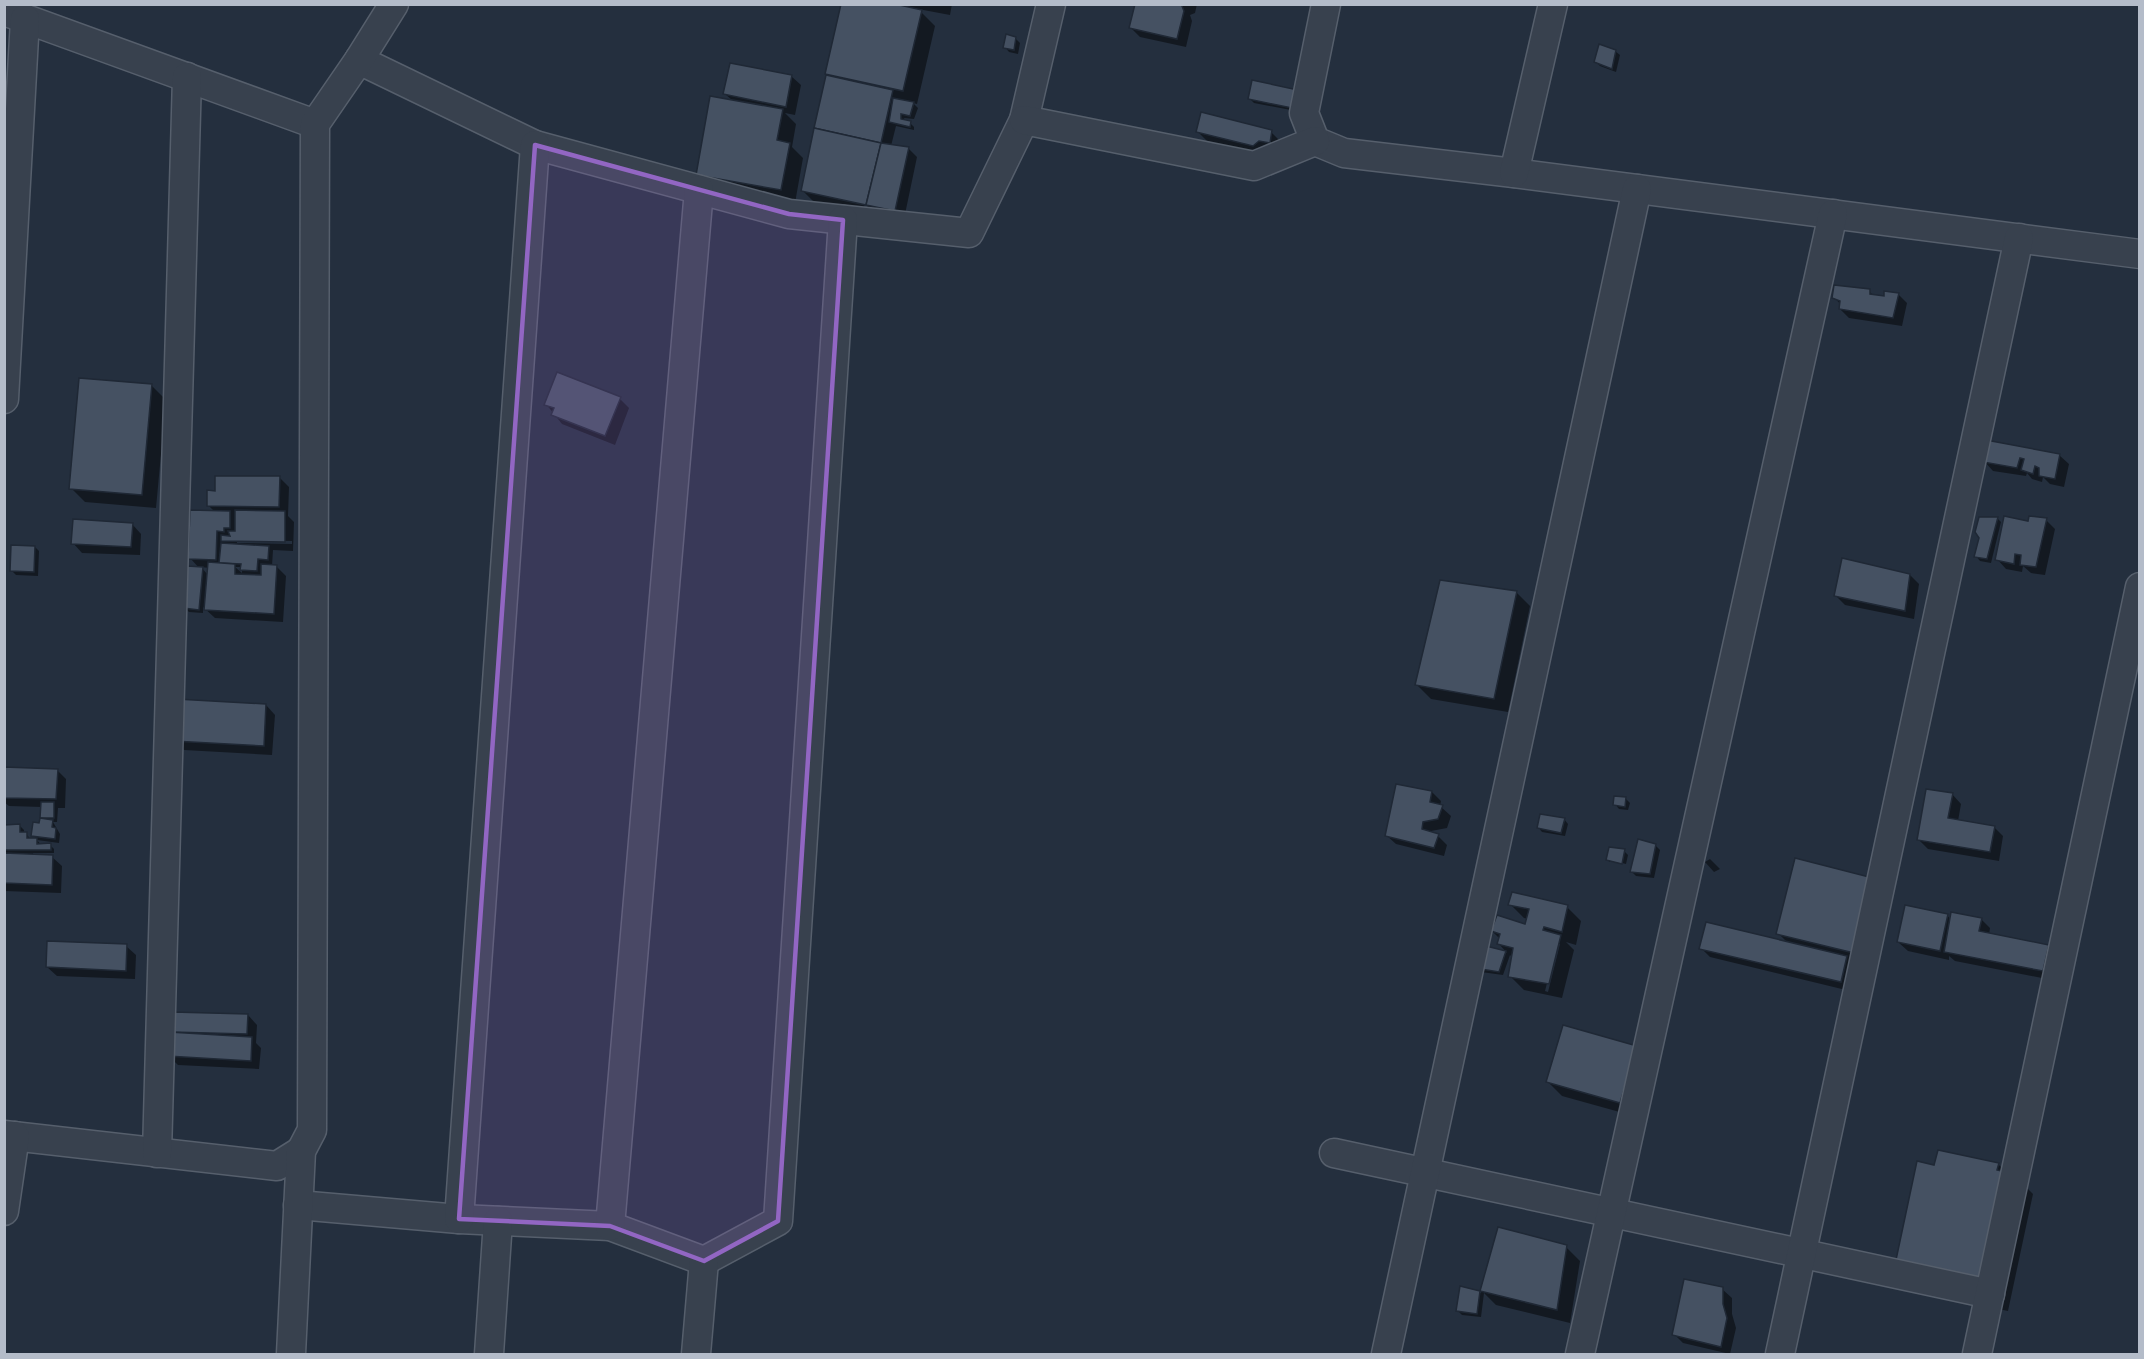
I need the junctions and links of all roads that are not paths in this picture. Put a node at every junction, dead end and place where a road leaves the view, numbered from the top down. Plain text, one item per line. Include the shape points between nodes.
1 (394, 4) edge
2 (1051, 4) edge
3 (1326, 4) edge
4 (1553, 4) edge
5 (15, 15) edge
6 (359, 60) junction
7 (187, 77) junction
8 (1024, 120) junction
9 (315, 124) junction
10 (1315, 141) junction
11 (535, 146) junction
12 (1514, 173) junction
13 (1637, 189) junction
14 (699, 190) junction
15 (1833, 214) junction
16 (843, 220) junction
17 (2019, 238) junction
18 (2139, 254) edge
19 (4, 399) edge
20 (2139, 587) edge
21 (10, 1136) edge
22 (301, 1151) junction
23 (157, 1153) junction
24 (1334, 1153) dead end
25 (1425, 1172) junction
26 (298, 1205) junction
27 (4, 1211) edge
28 (1610, 1212) junction
29 (459, 1219) junction
30 (498, 1221) junction
31 (610, 1226) junction
32 (1802, 1253) junction
33 (704, 1261) junction
34 (1990, 1293) junction
35 (291, 1354) edge
36 (489, 1354) edge
37 (696, 1354) edge
38 (1386, 1354) edge
39 (1580, 1354) edge
40 (1780, 1354) edge
41 (1977, 1354) edge

1 - 6 street
2 - 8 street
3 - 10 street via 1304,113
4 - 12 street
5 - 7 street
5 - 19 street
6 - 9 street
6 - 11 street
7 - 9 street
7 - 23 street
8 - 10 street via 1254,166
8 - 16 street via 969,233
9 - 22 street via 312,1130
10 - 12 street via 1344,153
11 - 14 street
11 - 29 street
12 - 13 street
13 - 15 street
13 - 25 street
14 - 16 street via 789,214
14 - 31 street
15 - 17 street
15 - 28 street
16 - 33 street via 778,1221
17 - 18 street
17 - 32 street
20 - 34 street
21 - 23 street
21 - 27 street
22 - 23 street via 277,1167
22 - 26 street
24 - 25 street
25 - 28 street
25 - 38 street
26 - 29 street
26 - 35 street
28 - 32 street
28 - 39 street
29 - 30 street
30 - 31 street
30 - 36 street
31 - 33 street
32 - 34 street
32 - 40 street
33 - 37 street
34 - 41 street

